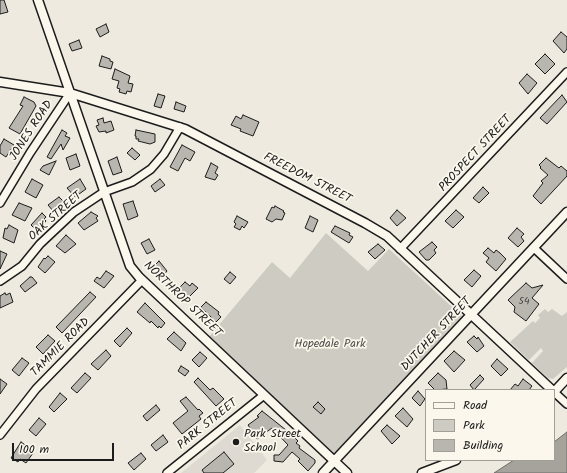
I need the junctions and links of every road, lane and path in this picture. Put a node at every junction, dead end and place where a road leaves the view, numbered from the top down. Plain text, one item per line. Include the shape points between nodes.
1 (38, 0) edge
2 (567, 72) edge
3 (0, 82) edge
4 (70, 92) junction
5 (180, 127) junction
6 (104, 192) junction
7 (0, 203) edge
8 (567, 212) edge
9 (400, 248) junction
10 (534, 248) junction
11 (567, 279) edge
12 (142, 280) junction
13 (0, 281) edge
14 (472, 315) junction
15 (567, 378) edge
16 (551, 389) edge
17 (555, 389) edge
18 (555, 393) edge
19 (264, 395) junction
20 (567, 404) edge
21 (0, 436) edge
22 (334, 461) junction
23 (453, 461) edge
24 (167, 473) edge
25 (323, 473) edge
26 (347, 473) edge
27 (422, 473) edge

1 - 4 street, NORTHROP STREET
2 - 9 street, PROSPECT STREET
3 - 4 street, FREEDOM STREET
4 - 5 street, FREEDOM STREET
4 - 6 street, NORTHROP STREET
4 - 7 street, JONES ROAD
5 - 6 street, OAK STREET via 164,154 151,169 132,182
5 - 9 street, FREEDOM STREET via 365,223 384,234
6 - 12 street, NORTHROP STREET via 126,259
6 - 13 street, OAK STREET via 74,212 40,244 22,266
8 - 10 street, DUTCHER STREET
9 - 14 street, FREEDOM STREET
10 - 11 street
10 - 14 street, DUTCHER STREET
12 - 19 street, NORTHROP STREET
12 - 21 street, TAMMIE ROAD via 36,389
14 - 16 street, FREEDOM STREET
14 - 22 street, DUTCHER STREET
15 - 17 street
18 - 20 street, FREEDOM STREET
19 - 22 street, NORTHROP STREET
19 - 24 street, PARK STREET
22 - 25 street, DUTCHER STREET
22 - 26 street, NORTHROP STREET
23 - 27 street

